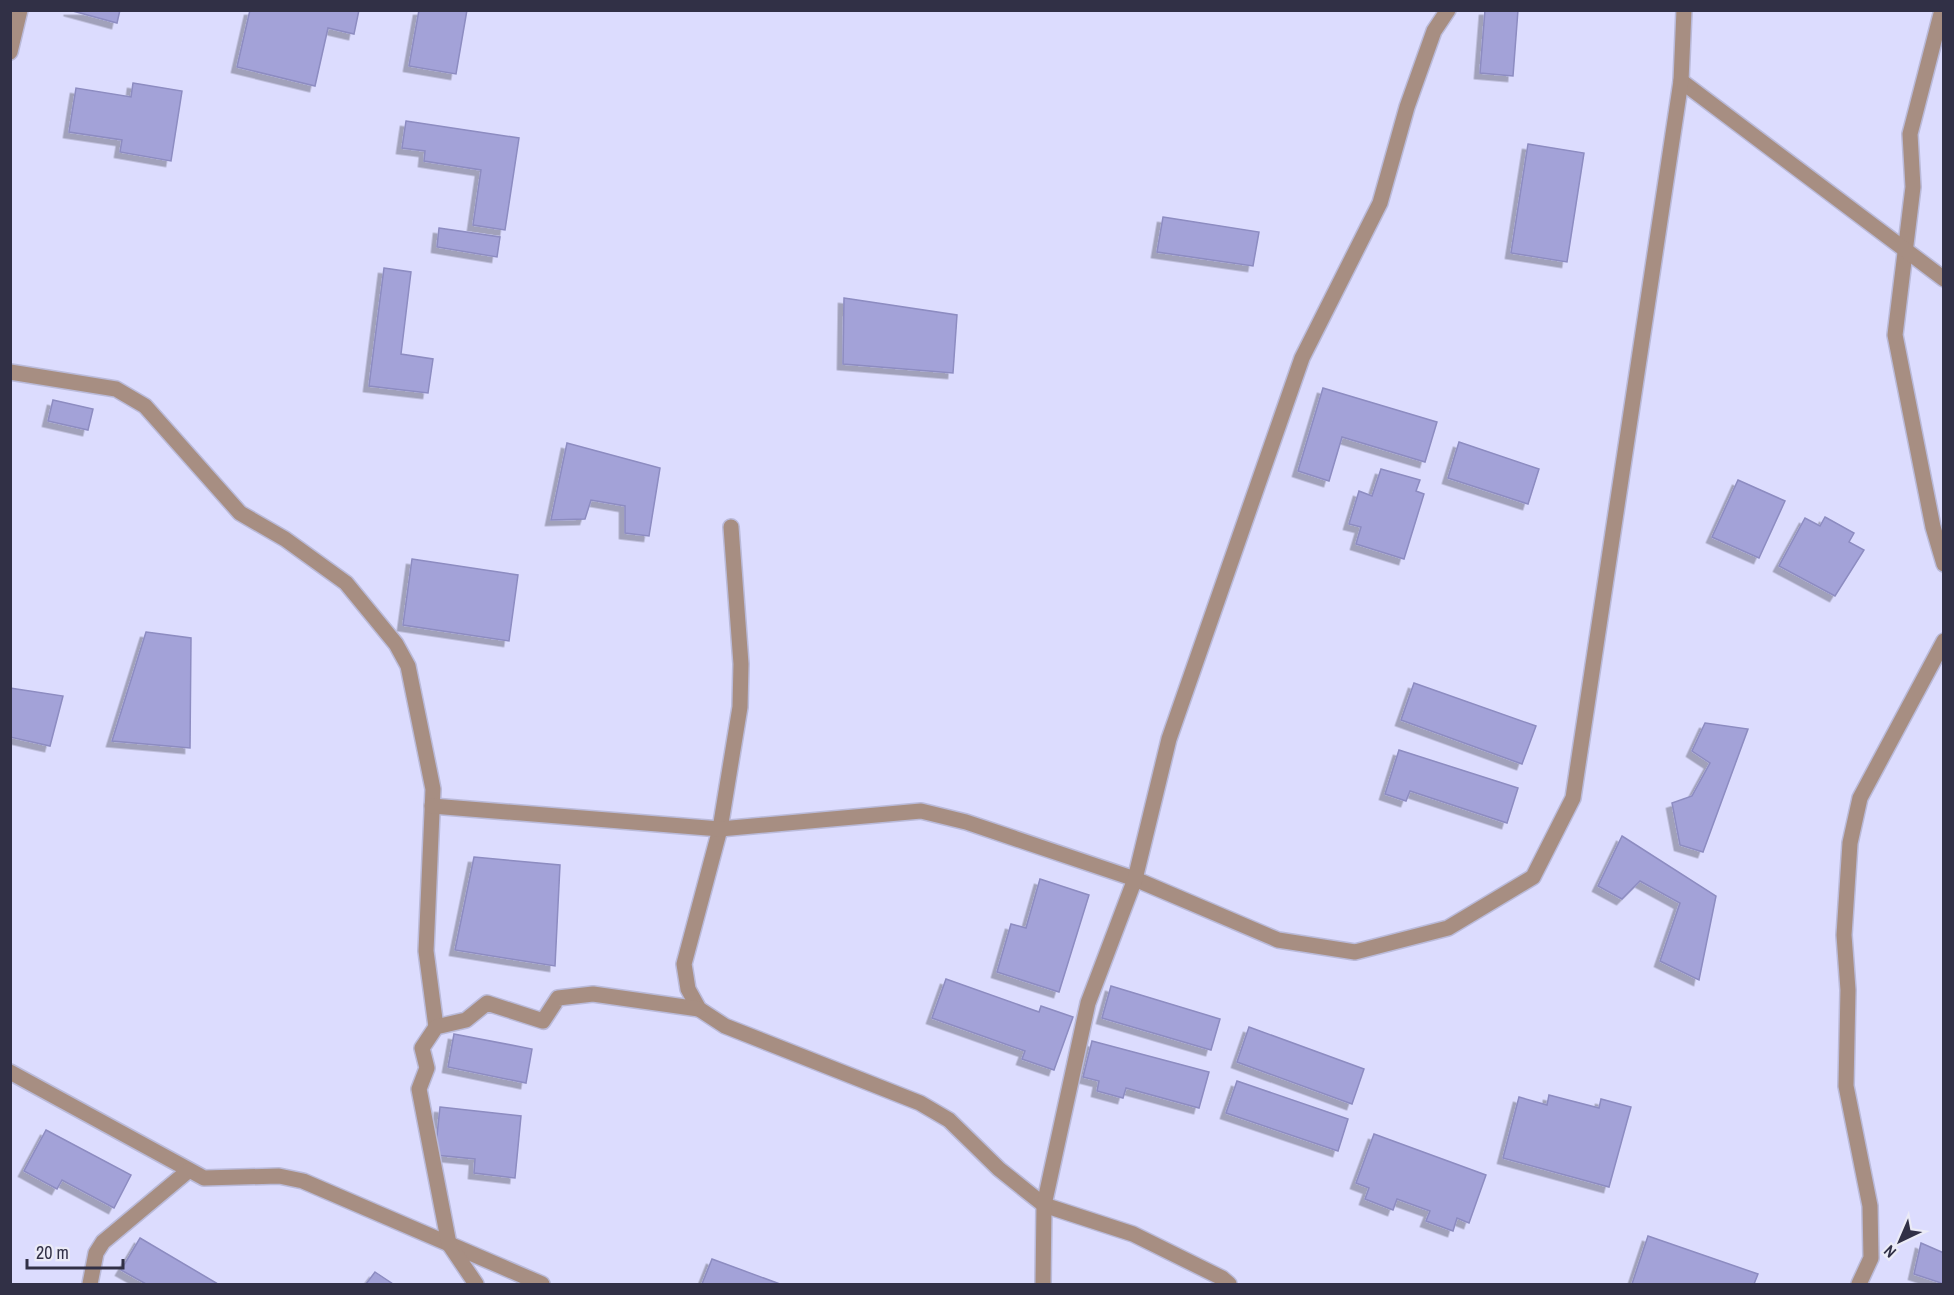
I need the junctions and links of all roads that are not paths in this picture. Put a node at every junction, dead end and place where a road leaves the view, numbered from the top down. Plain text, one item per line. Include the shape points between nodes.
1 (20, 10) edge
2 (1448, 10) edge
3 (1684, 10) edge
4 (1942, 10) edge
5 (10, 52) edge
6 (1681, 81) junction
7 (1904, 249) junction
8 (1944, 279) edge
9 (10, 372) edge
10 (731, 528) dead end
11 (1944, 564) edge
12 (1944, 641) edge
13 (432, 806) junction
14 (720, 828) junction
15 (1135, 879) junction
16 (699, 1009) junction
17 (436, 1027) junction
18 (10, 1072) edge
19 (188, 1172) junction
20 (1044, 1205) junction
21 (449, 1244) junction
22 (90, 1284) edge
23 (476, 1284) edge
24 (542, 1284) edge
25 (1043, 1284) edge
26 (1228, 1284) edge
27 (1859, 1284) edge

1 - 5 street
2 - 15 street via 1434,31 1407,107 1380,203 1302,358 1169,739
3 - 6 street
4 - 7 street via 1910,134 1913,187
6 - 7 street
6 - 15 street via 1573,798 1533,876 1448,928 1355,952 1278,940
7 - 8 street
7 - 11 street via 1895,336
9 - 13 street via 116,388 130,396 145,406 240,513 285,539 346,583 396,644 408,666 433,789
10 - 14 street via 741,664 740,707
12 - 27 street via 1860,798 1850,843 1844,935 1848,990 1846,1086 1870,1206 1871,1258
13 - 14 street
13 - 17 street via 426,951
14 - 15 street via 921,811 966,822
14 - 16 street via 684,964 688,989
15 - 20 street via 1088,1003
16 - 17 street via 593,994 558,998 543,1021 487,1003 466,1020
16 - 20 street via 725,1026 920,1103 949,1120 999,1169
17 - 21 street via 422,1048 427,1068 419,1089
18 - 19 street
19 - 21 street via 204,1178 279,1176 303,1181
19 - 22 street via 103,1242 96,1253
20 - 25 street
20 - 26 street via 1133,1234
21 - 23 street
21 - 24 street

